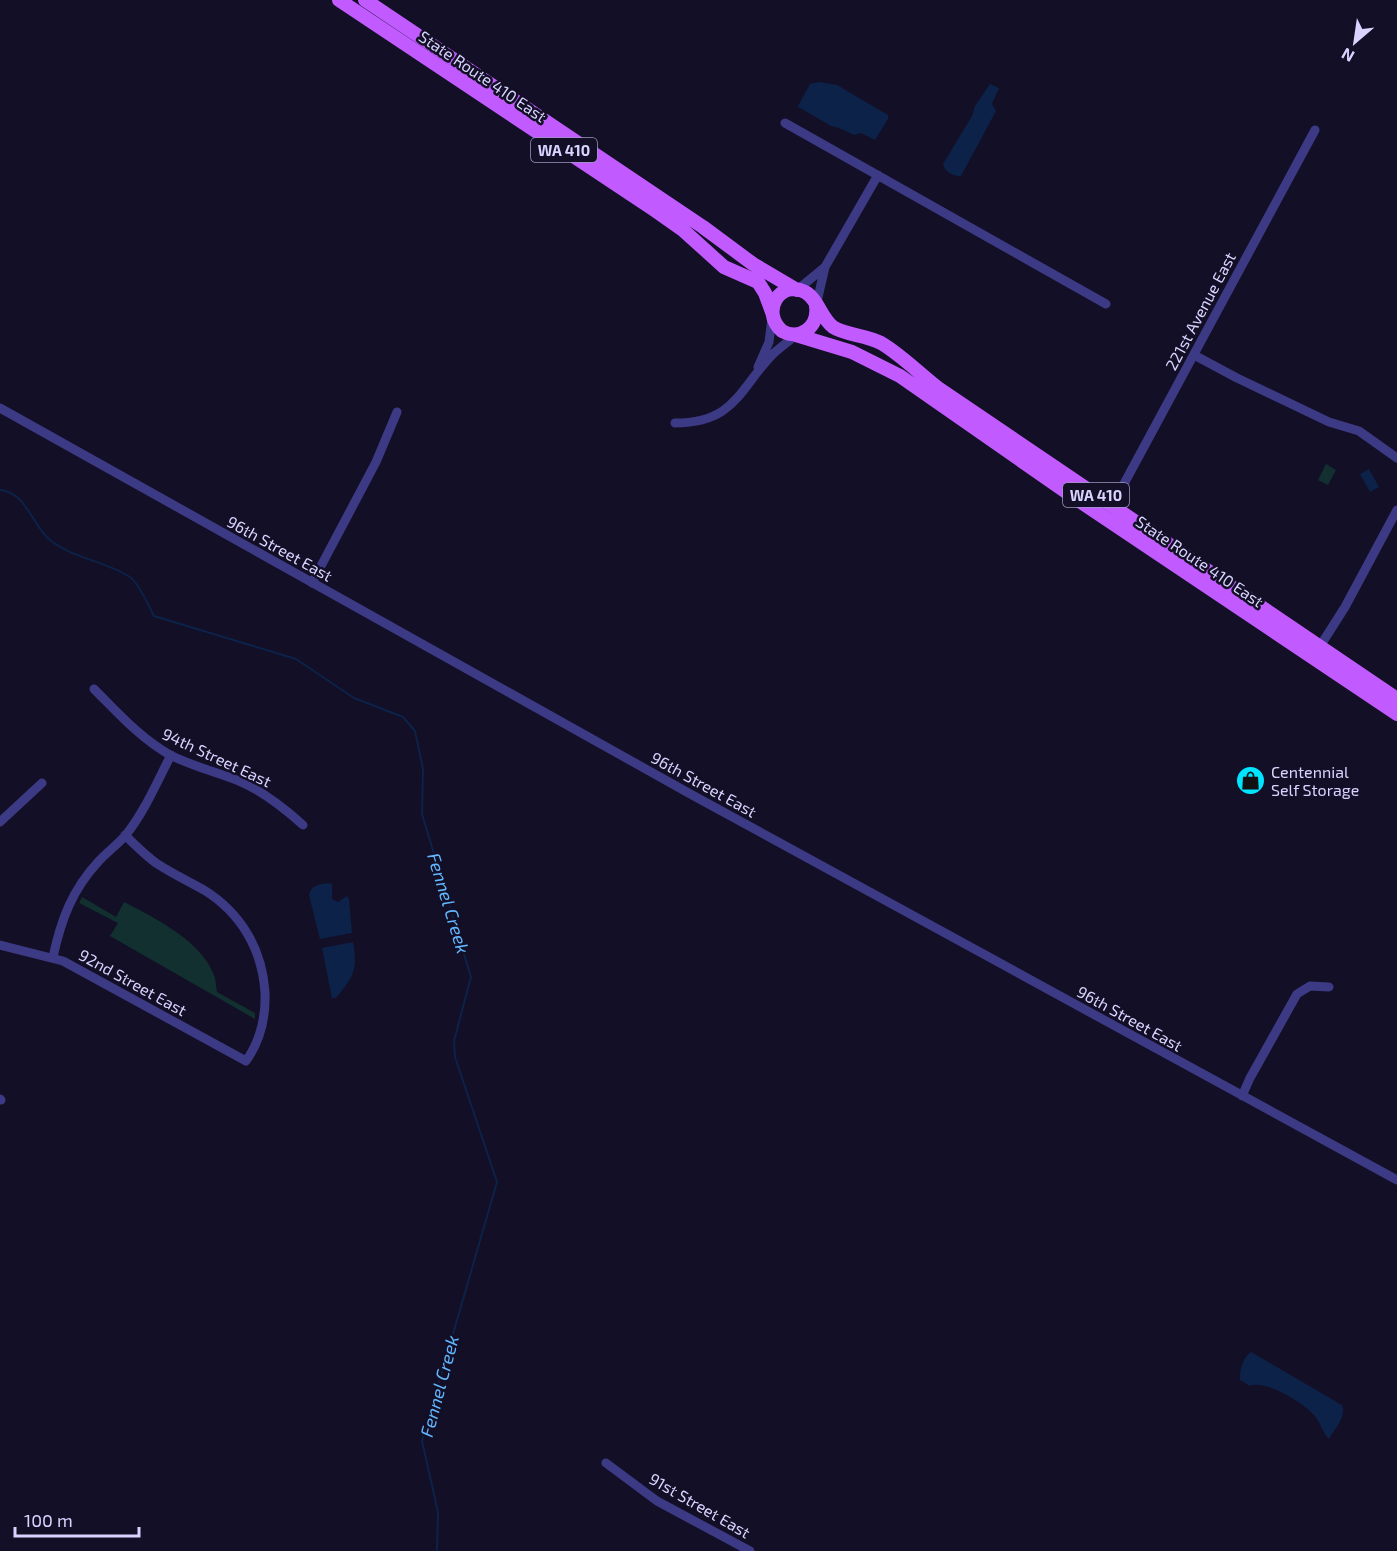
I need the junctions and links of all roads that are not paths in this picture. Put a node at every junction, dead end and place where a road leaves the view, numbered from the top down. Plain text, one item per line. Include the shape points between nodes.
1 (339, 0) edge
2 (365, 0) edge
3 (785, 123) dead end
4 (1315, 130) dead end
5 (878, 175) junction
6 (825, 267) junction
7 (797, 290) junction
8 (1106, 304) dead end
9 (816, 306) junction
10 (772, 315) junction
11 (796, 335) junction
12 (1194, 355) junction
13 (752, 380) junction
14 (0, 408) edge
15 (397, 412) dead end
16 (675, 423) dead end
17 (1397, 458) edge
18 (1112, 506) junction
19 (1397, 510) edge
20 (312, 583) junction
21 (1316, 652) junction
22 (94, 689) dead end
23 (1397, 699) edge
24 (1397, 714) edge
25 (171, 755) junction
26 (42, 783) dead end
27 (0, 822) edge
28 (303, 825) dead end
29 (125, 835) junction
30 (0, 945) edge
31 (53, 957) junction
32 (1329, 987) dead end
33 (1242, 1096) junction
34 (1397, 1180) edge
35 (606, 1463) dead end
36 (750, 1551) edge

1 - 10 main road, State Route 410 East / WA 410 via 674,223 724,267 758,282
2 - 7 main road, State Route 410 East / WA 410
3 - 5 street
4 - 12 street, 221st Avenue East
5 - 6 street
5 - 8 street
6 - 7 street
6 - 9 street
7 - 9 main road, WA 410 via 807,293
7 - 10 main road via 781,294 774,302
9 - 11 main road via 812,327
9 - 18 main road, State Route 410 East / WA 410 via 836,330 862,335 889,348 938,388
10 - 11 main road, WA 410 via 782,331
10 - 13 street via 769,342
11 - 13 street via 774,353
11 - 21 main road, State Route 410 East / WA 410 via 852,352 900,376 1065,491
12 - 17 street via 1329,422 1359,431
12 - 18 street, 221st Avenue East
13 - 16 street via 741,396 718,413
14 - 20 street, 96th Street East
15 - 20 street via 376,462
18 - 21 main road, State Route 410 East / WA 410
19 - 21 street via 1345,608
20 - 33 street, 96th Street East
21 - 23 main road, State Route 410 East / WA 410
21 - 24 main road, State Route 410 East / WA 410
22 - 25 street, 94th Street East via 133,728
25 - 28 street, 94th Street East via 242,782
25 - 29 street
26 - 27 street
29 - 31 street via 97,862 76,892 63,918
29 - 31 street, 92nd Street East via 156,862 218,900 240,923 255,947 262,964 265,999 263,1027 255,1048 246,1061
30 - 31 street, 92nd Street East
32 - 33 street via 1310,986 1297,994
33 - 34 street, 96th Street East
35 - 36 street, 91st Street East via 657,1501

